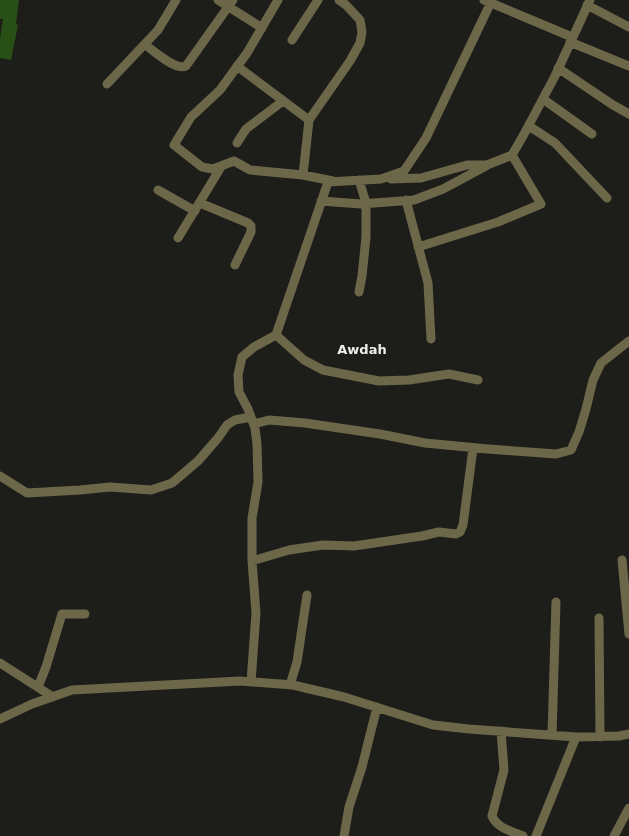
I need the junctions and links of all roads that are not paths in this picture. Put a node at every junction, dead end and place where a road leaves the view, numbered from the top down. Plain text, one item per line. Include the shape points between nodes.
1 (176, 0) edge
2 (218, 0) edge
3 (278, 0) edge
4 (318, 0) edge
5 (341, 0) edge
6 (489, 1) edge
7 (231, 3) edge
8 (588, 3) edge
9 (629, 27) edge
10 (262, 28) junction
11 (571, 39) junction
12 (292, 40) dead end
13 (145, 45) junction
14 (237, 66) junction
15 (629, 66) edge
16 (558, 68) junction
17 (107, 84) dead end
18 (543, 99) junction
19 (283, 101) junction
20 (629, 114) edge
21 (309, 120) junction
22 (529, 126) junction
23 (592, 134) dead end
24 (237, 143) dead end
25 (512, 155) junction
26 (488, 165) junction
27 (221, 167) junction
28 (303, 175) junction
29 (382, 179) junction
30 (359, 180) junction
31 (333, 181) junction
32 (158, 190) dead end
33 (607, 198) dead end
34 (406, 200) junction
35 (322, 201) junction
36 (366, 203) junction
37 (197, 207) junction
38 (178, 238) dead end
39 (418, 247) junction
40 (235, 265) dead end
41 (359, 292) dead end
42 (276, 335) junction
43 (431, 339) dead end
44 (629, 341) edge
45 (478, 380) dead end
46 (252, 421) junction
47 (472, 448) junction
48 (0, 476) edge
49 (622, 560) dead end
50 (252, 561) junction
51 (307, 595) dead end
52 (556, 602) dead end
53 (85, 614) dead end
54 (599, 618) dead end
55 (629, 634) edge
56 (0, 662) edge
57 (251, 682) junction
58 (290, 685) junction
59 (38, 687) junction
60 (53, 697) junction
61 (377, 707) junction
62 (0, 719) edge
63 (501, 731) junction
64 (629, 734) edge
65 (552, 735) junction
66 (576, 737) junction
67 (600, 737) junction
68 (629, 808) edge
69 (344, 836) edge
70 (523, 836) edge
71 (536, 836) edge
72 (614, 836) edge

1 - 13 street via 158,30
2 - 7 street
3 - 10 street
4 - 12 street
5 - 21 street via 360,20 360,42 350,61
6 - 11 street
6 - 29 street via 426,138 404,171
7 - 10 street
7 - 13 street via 183,68 175,66
8 - 9 street
8 - 11 street
10 - 14 street
11 - 15 street
11 - 16 street
13 - 17 street
14 - 19 street
14 - 27 street via 220,90 191,117 174,145 202,167
16 - 18 street
16 - 20 street
18 - 22 street
18 - 23 street
19 - 21 street
19 - 24 street via 246,129
21 - 28 street
22 - 25 street
22 - 33 street via 555,143
25 - 26 street
25 - 39 street via 541,204 498,222
26 - 29 street via 467,165 421,178
26 - 34 street via 443,189 414,200
27 - 28 street via 234,161 250,170
27 - 37 street
28 - 31 street
29 - 30 street
30 - 31 street
30 - 36 street
31 - 35 street via 328,182
32 - 37 street
34 - 36 street
34 - 39 street
35 - 36 street
35 - 42 street
36 - 41 street via 366,237
37 - 38 street
37 - 40 street via 251,226 251,232
39 - 43 street via 428,283
42 - 45 street via 304,360 323,370 379,381 449,374
42 - 46 street via 242,357 238,375 239,392
44 - 47 street via 601,363 593,380 583,421 571,450 556,454
46 - 47 street via 305,423 425,443
46 - 48 street via 236,420 227,425 198,461 172,483 151,490 110,487 27,493
46 - 50 street via 257,444 258,482 252,518
47 - 50 street via 460,532 439,532 354,546 323,545 289,550
49 - 55 street
50 - 57 street via 256,613
51 - 58 street via 297,662
52 - 65 street
53 - 59 street via 62,614
54 - 67 street
56 - 59 street
57 - 58 street
57 - 60 street via 72,690
58 - 61 street
59 - 60 street
60 - 62 street
61 - 63 street via 433,725
61 - 69 street via 349,807
63 - 65 street
63 - 70 street via 504,770 492,816 494,822 501,827
64 - 67 street
65 - 66 street
66 - 67 street
66 - 71 street
68 - 72 street

